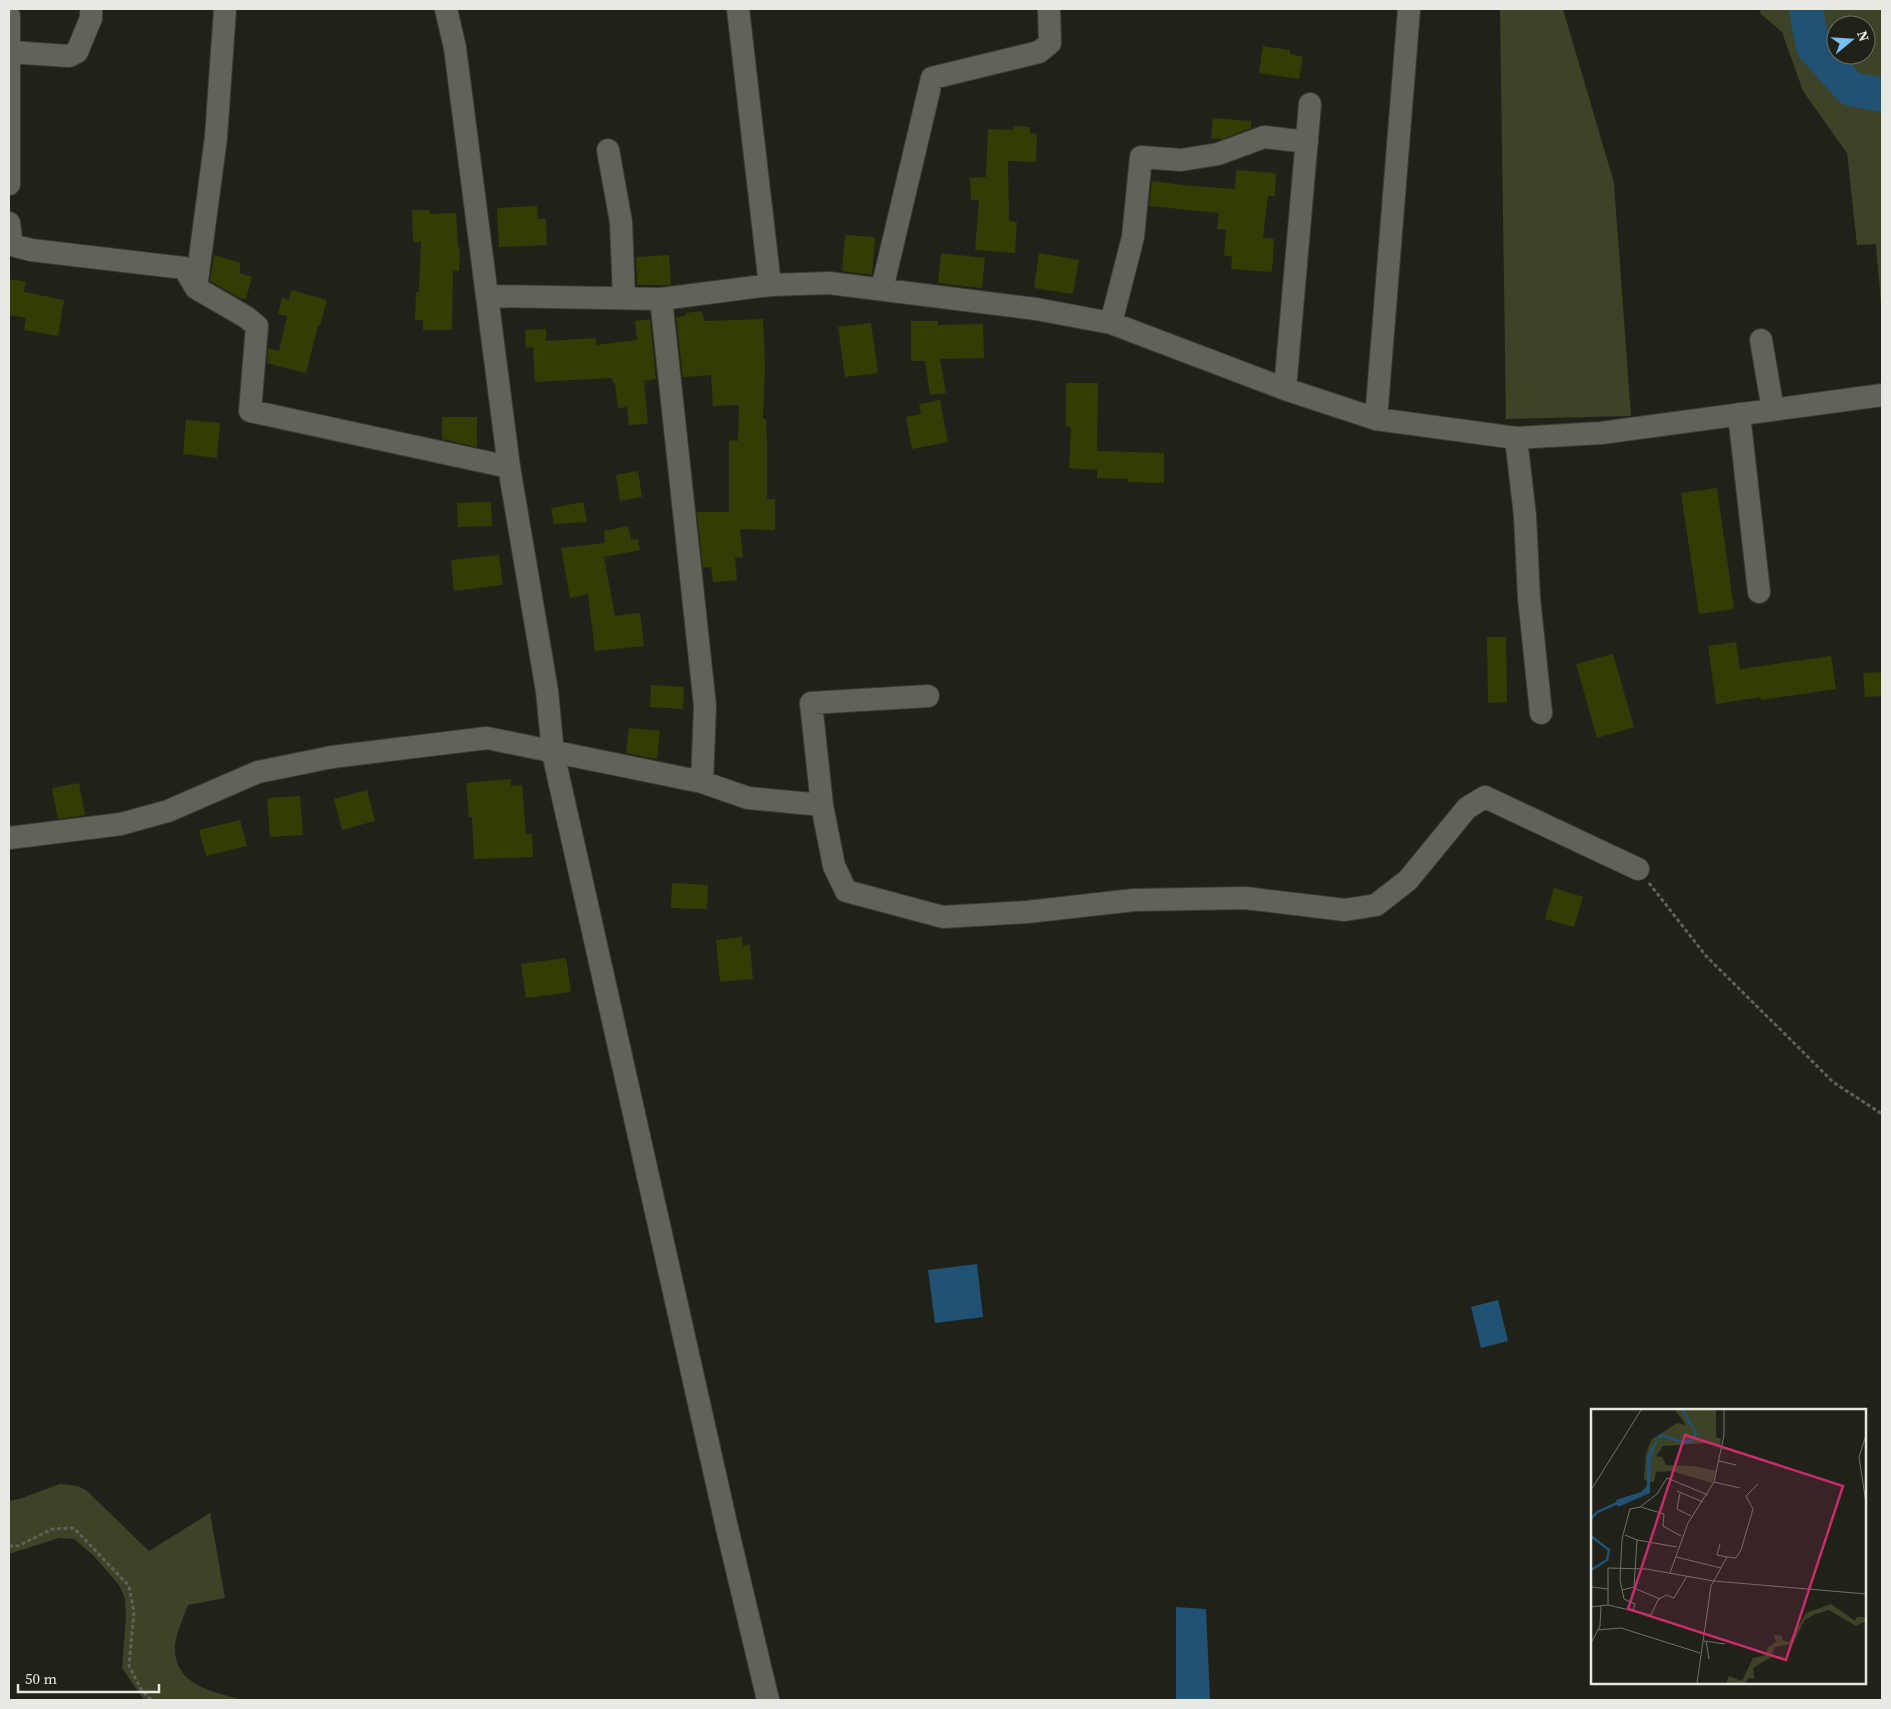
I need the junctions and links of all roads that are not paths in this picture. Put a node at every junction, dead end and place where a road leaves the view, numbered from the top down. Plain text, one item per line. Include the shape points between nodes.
1 (91, 9) edge
2 (225, 9) edge
3 (446, 9) edge
4 (738, 9) edge
5 (1049, 9) edge
6 (1409, 9) edge
7 (9, 16) edge
8 (9, 52) edge
9 (1310, 104) dead end
10 (1307, 142) junction
11 (608, 150) dead end
12 (9, 184) edge
13 (9, 223) edge
14 (770, 285) junction
15 (196, 288) junction
16 (882, 289) junction
17 (488, 296) junction
18 (624, 298) junction
19 (661, 298) junction
20 (1111, 323) junction
21 (1762, 340) dead end
22 (1284, 389) junction
23 (1882, 394) edge
24 (1773, 410) junction
25 (1739, 414) junction
26 (1376, 418) junction
27 (1516, 438) junction
28 (509, 467) junction
29 (1759, 592) dead end
30 (928, 696) dead end
31 (1541, 714) dead end
32 (554, 753) junction
33 (702, 782) junction
34 (822, 805) junction
35 (9, 838) edge
36 (1638, 869) road end
37 (768, 1700) edge

1 - 8 street via 91,18 77,52 69,56
2 - 15 street via 216,137
3 - 17 street via 455,48
4 - 14 street
5 - 16 street via 1050,43 1039,52 932,78
6 - 26 street
7 - 8 street
8 - 12 street
9 - 10 street
10 - 20 street via 1264,137 1218,154 1181,160 1141,157 1133,238
10 - 22 street
11 - 18 street via 620,222
13 - 15 street via 12,246 184,268
14 - 16 street via 829,283
14 - 19 street
15 - 28 street via 257,326 250,411
16 - 20 street via 1036,309
17 - 18 street
17 - 28 street
18 - 19 street
19 - 33 street via 705,706
20 - 22 street
21 - 24 street
22 - 26 street
23 - 24 street
24 - 25 street
25 - 27 street via 1601,433
25 - 29 street
26 - 27 street
27 - 31 street
28 - 32 street
30 - 34 street via 811,703
32 - 33 street
32 - 35 street via 487,738 332,757 258,772 168,811 120,824
32 - 37 street
33 - 34 street via 748,798
34 - 36 street via 834,866 846,891 942,917 1027,912 1134,900 1245,898 1345,910 1376,905 1408,880 1467,808 1485,797

